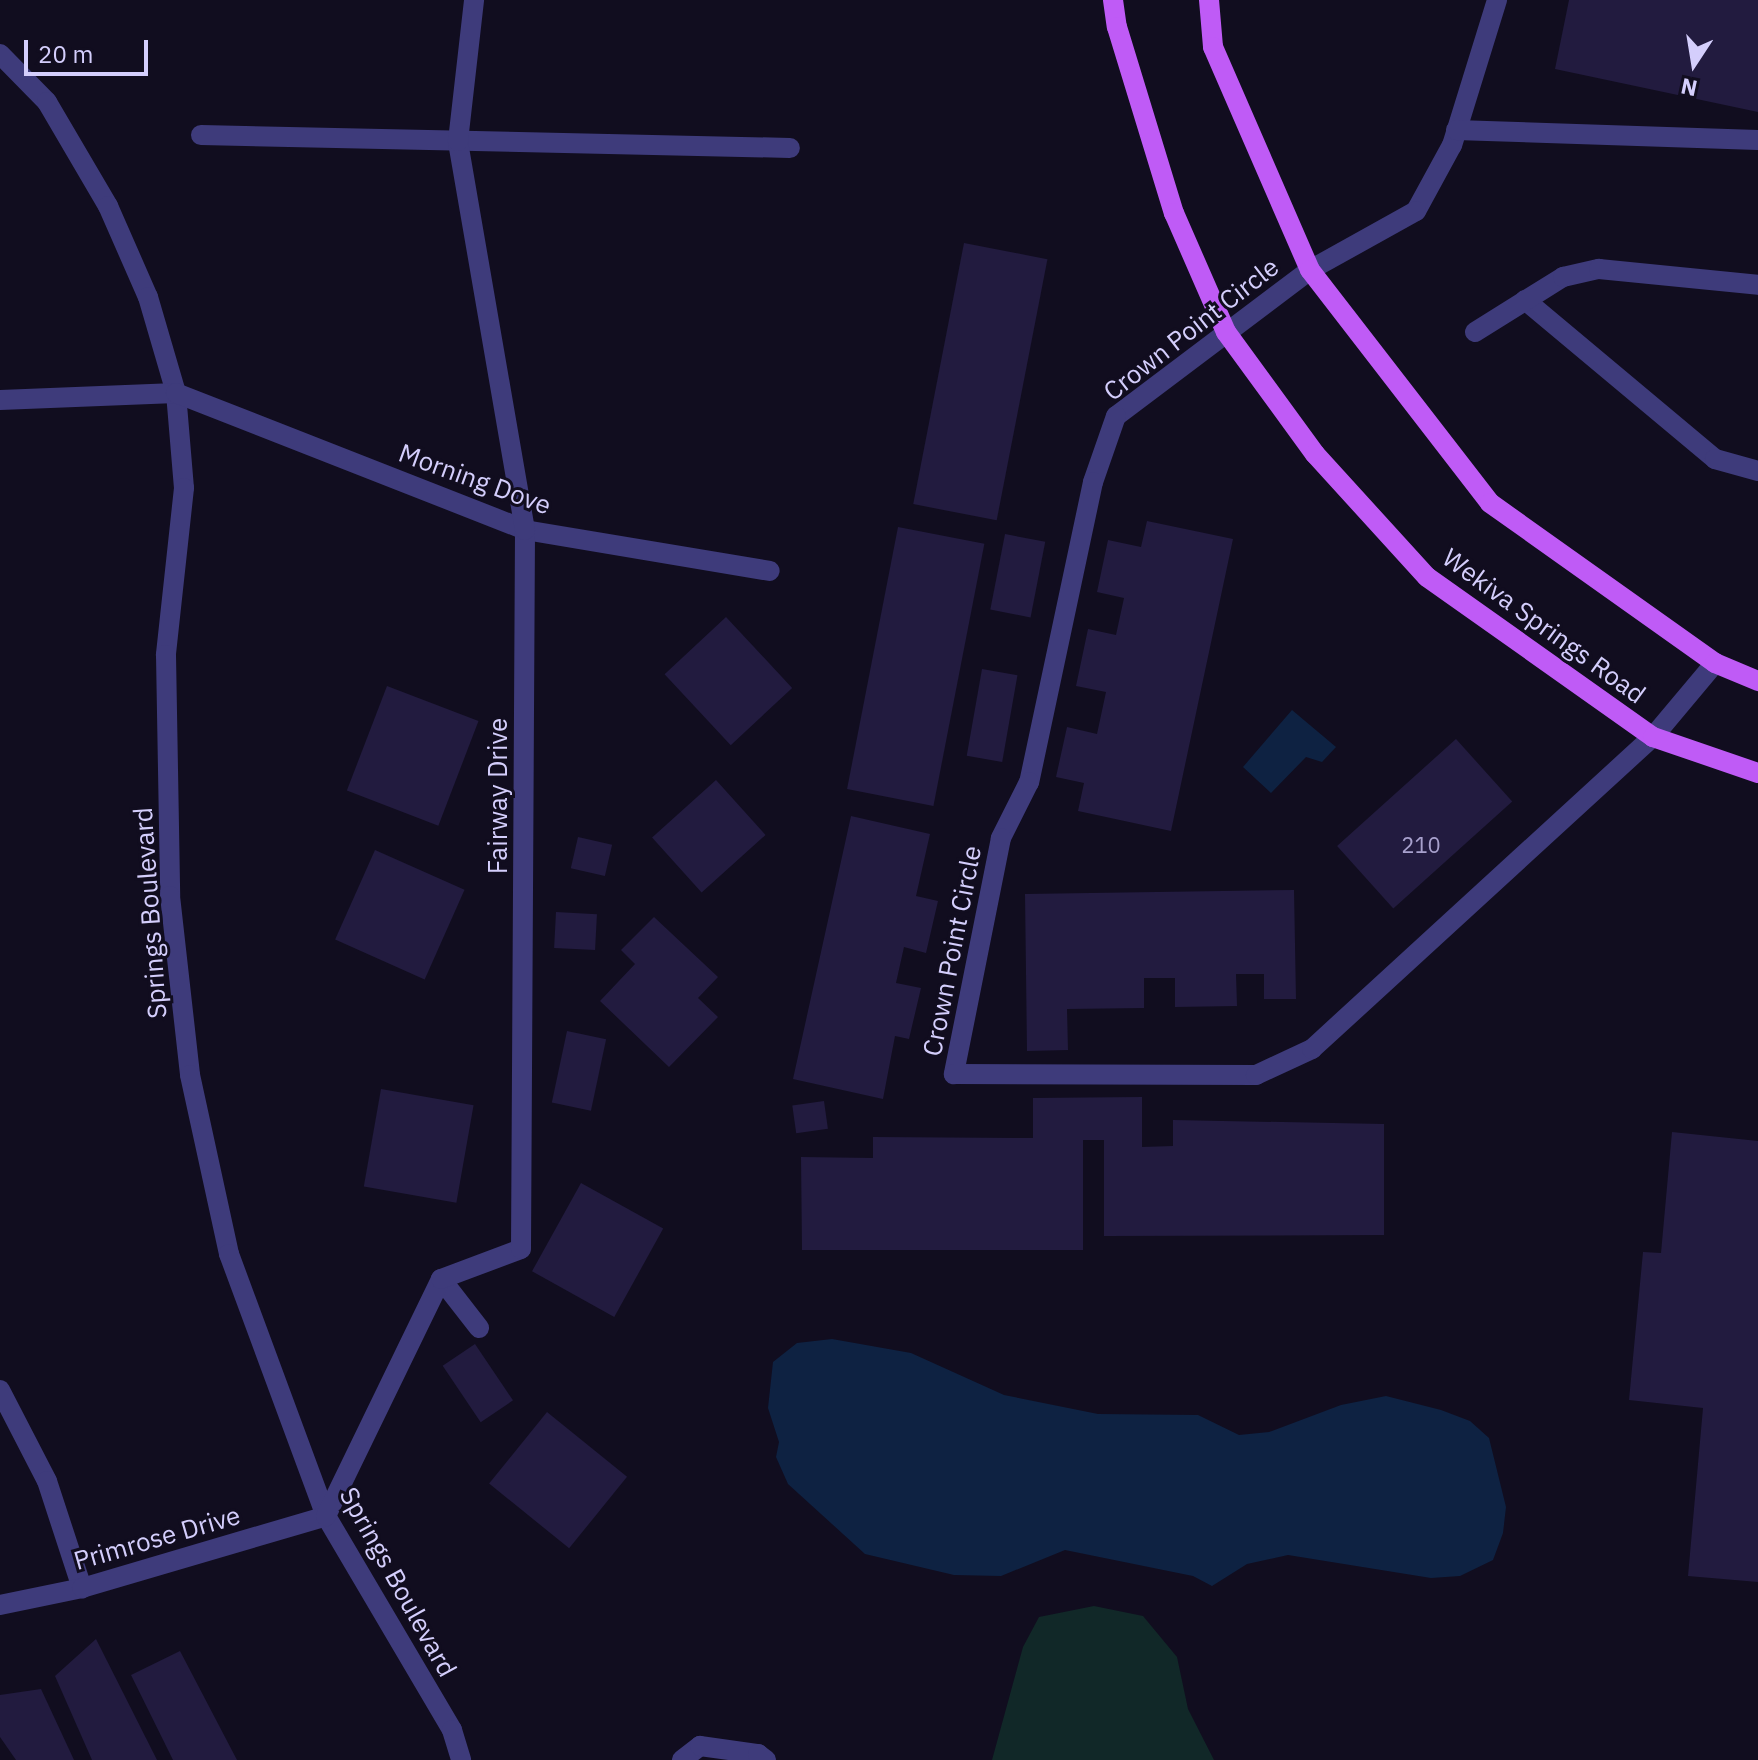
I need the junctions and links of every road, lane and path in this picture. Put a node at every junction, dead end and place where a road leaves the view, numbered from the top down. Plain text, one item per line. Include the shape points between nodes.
1 (474, 0) edge
2 (1113, 0) edge
3 (1209, 0) edge
4 (1497, 0) edge
5 (0, 54) edge
6 (1456, 130) junction
7 (201, 135) dead end
8 (1758, 140) edge
9 (458, 141) junction
10 (790, 148) dead end
11 (1310, 270) junction
12 (1758, 285) edge
13 (1525, 300) junction
14 (1226, 332) junction
15 (1475, 332) dead end
16 (176, 393) junction
17 (0, 400) edge
18 (1758, 471) edge
19 (525, 530) junction
20 (770, 571) dead end
21 (1715, 663) junction
22 (1758, 681) edge
23 (1653, 737) junction
24 (1758, 773) edge
25 (441, 1279) junction
26 (479, 1328) dead end
27 (0, 1390) edge
28 (326, 1516) junction
29 (82, 1588) junction
30 (0, 1605) edge
31 (461, 1760) edge
32 (682, 1760) edge
33 (766, 1760) edge

1 - 9 street, Fairway Drive
2 - 14 main road, Wekiva Springs Road via 1174,213
3 - 11 main road via 1213,47
4 - 6 street, Crown Point Circle
5 - 16 street, Springs Boulevard via 47,102 108,206 148,297
6 - 8 street
6 - 11 street, Crown Point Circle via 1416,211
7 - 9 street
9 - 10 street
9 - 19 street, Fairway Drive
11 - 14 street, Crown Point Circle
11 - 21 main road via 1490,503
12 - 13 street via 1599,269 1563,277
13 - 15 street
13 - 18 street via 1715,459
14 - 23 main road, Wekiva Springs Road via 1315,454 1427,577
14 - 23 street, Crown Point Circle via 1116,416 1093,482 1029,782 1001,838 954,1074 1256,1075 1312,1049
16 - 17 street
16 - 19 street, Morning Dove
16 - 28 street, Springs Boulevard via 184,488 166,655 170,896 190,1075 229,1254
19 - 20 street, Morning Dove
19 - 25 street, Fairway Drive via 521,1249
21 - 22 main road
21 - 23 street, Crown Point Circle
23 - 24 main road, Wekiva Springs Road
25 - 26 street
25 - 28 street
27 - 29 street via 47,1481
28 - 29 street, Primrose Drive
28 - 31 street, Springs Boulevard via 452,1730
29 - 30 street, Primrose Drive
32 - 33 street via 700,1746 758,1754

